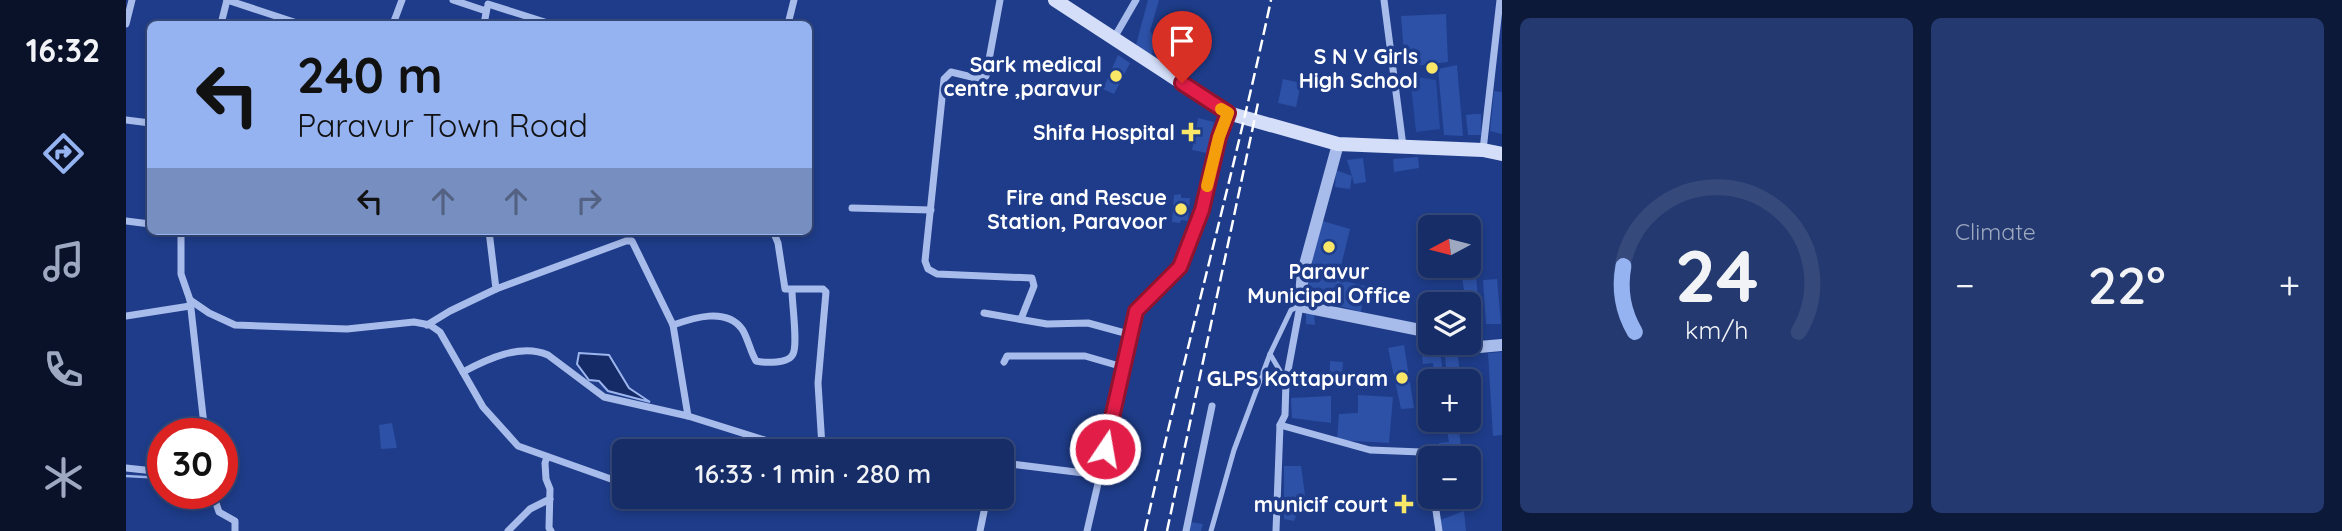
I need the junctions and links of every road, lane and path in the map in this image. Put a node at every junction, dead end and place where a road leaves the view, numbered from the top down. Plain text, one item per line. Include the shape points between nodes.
1 (132, 0) edge
2 (227, 0) edge
3 (402, 0) edge
4 (453, 0) edge
5 (794, 0) edge
6 (1000, 0) edge
7 (1055, 0) edge
8 (1136, 0) edge
9 (1384, 0) edge
10 (1500, 0) edge
11 (487, 5) edge
12 (222, 21) edge
13 (291, 21) edge
14 (394, 21) edge
15 (541, 21) edge
16 (789, 21) edge
17 (126, 24) edge
18 (1114, 38) junction
19 (1228, 113) junction
20 (126, 120) edge
21 (147, 123) edge
22 (1338, 144) junction
23 (1403, 147) junction
24 (1483, 150) junction
25 (1502, 154) edge
26 (852, 208) dead end
27 (930, 210) junction
28 (126, 221) edge
29 (147, 224) edge
30 (181, 235) edge
31 (489, 235) edge
32 (775, 235) edge
33 (496, 289) junction
34 (792, 291) junction
35 (190, 303) junction
36 (1300, 306) junction
37 (984, 313) dead end
38 (126, 316) edge
39 (1021, 319) junction
40 (673, 324) junction
41 (427, 325) junction
42 (1418, 330) edge
43 (1132, 335) junction
44 (1502, 345) edge
45 (1481, 347) edge
46 (1270, 354) junction
47 (1004, 362) dead end
48 (1124, 367) junction
49 (463, 372) junction
50 (1286, 381) junction
51 (1212, 405) dead end
52 (688, 416) junction
53 (203, 418) edge
54 (1280, 425) junction
55 (761, 439) edge
56 (816, 439) edge
57 (1418, 452) edge
58 (547, 457) junction
59 (1014, 464) edge
60 (126, 468) edge
61 (147, 470) edge
62 (1100, 475) junction
63 (612, 480) edge
64 (550, 499) junction
65 (218, 509) edge
66 (985, 509) edge
67 (1436, 509) edge
68 (235, 531) edge
69 (508, 531) edge
70 (551, 531) edge
71 (980, 531) edge
72 (1087, 531) edge
73 (1186, 531) edge
74 (1211, 531) edge
75 (1276, 531) edge
76 (1439, 531) edge

1 - 17 street
2 - 12 street
2 - 13 street
3 - 14 street
4 - 11 street
5 - 16 street
6 - 27 street via 986,76 980,79 951,72 944,79
7 - 18 main road
8 - 18 street
9 - 23 street
10 - 24 street
11 - 15 street
18 - 19 main road
19 - 22 main road
19 - 43 street via 1202,210 1180,267 1136,311
20 - 21 street
22 - 23 main road
22 - 36 street via 1303,272
23 - 24 main road
24 - 25 main road
26 - 27 street
27 - 39 street via 928,269 937,274 1032,278 1034,286
28 - 29 street
30 - 35 street via 181,274
31 - 33 street
32 - 34 street via 785,289
33 - 40 street via 632,241
33 - 41 street
34 - 40 street via 795,347 787,360 756,360 742,330 730,320 708,316
34 - 56 street via 826,292
35 - 38 street
35 - 41 street via 235,324 347,329 414,322
35 - 53 street
36 - 42 street
36 - 46 lane via 1291,310
36 - 50 street
37 - 39 street
39 - 43 street via 1088,323
40 - 52 street
41 - 49 street via 440,332
43 - 48 street
44 - 45 street
46 - 50 lane
46 - 74 lane via 1234,450
47 - 48 street via 1007,356 1085,356
48 - 62 street
49 - 52 street via 493,357 537,351 604,397
49 - 58 street via 504,433 517,446
50 - 54 street
51 - 73 street
52 - 55 street
54 - 57 street via 1370,450
54 - 75 street
58 - 63 street
58 - 64 street via 545,479
59 - 62 street
60 - 61 street
62 - 72 street
64 - 69 street via 530,509
64 - 70 street
65 - 68 street via 235,521
66 - 71 street
67 - 76 street

